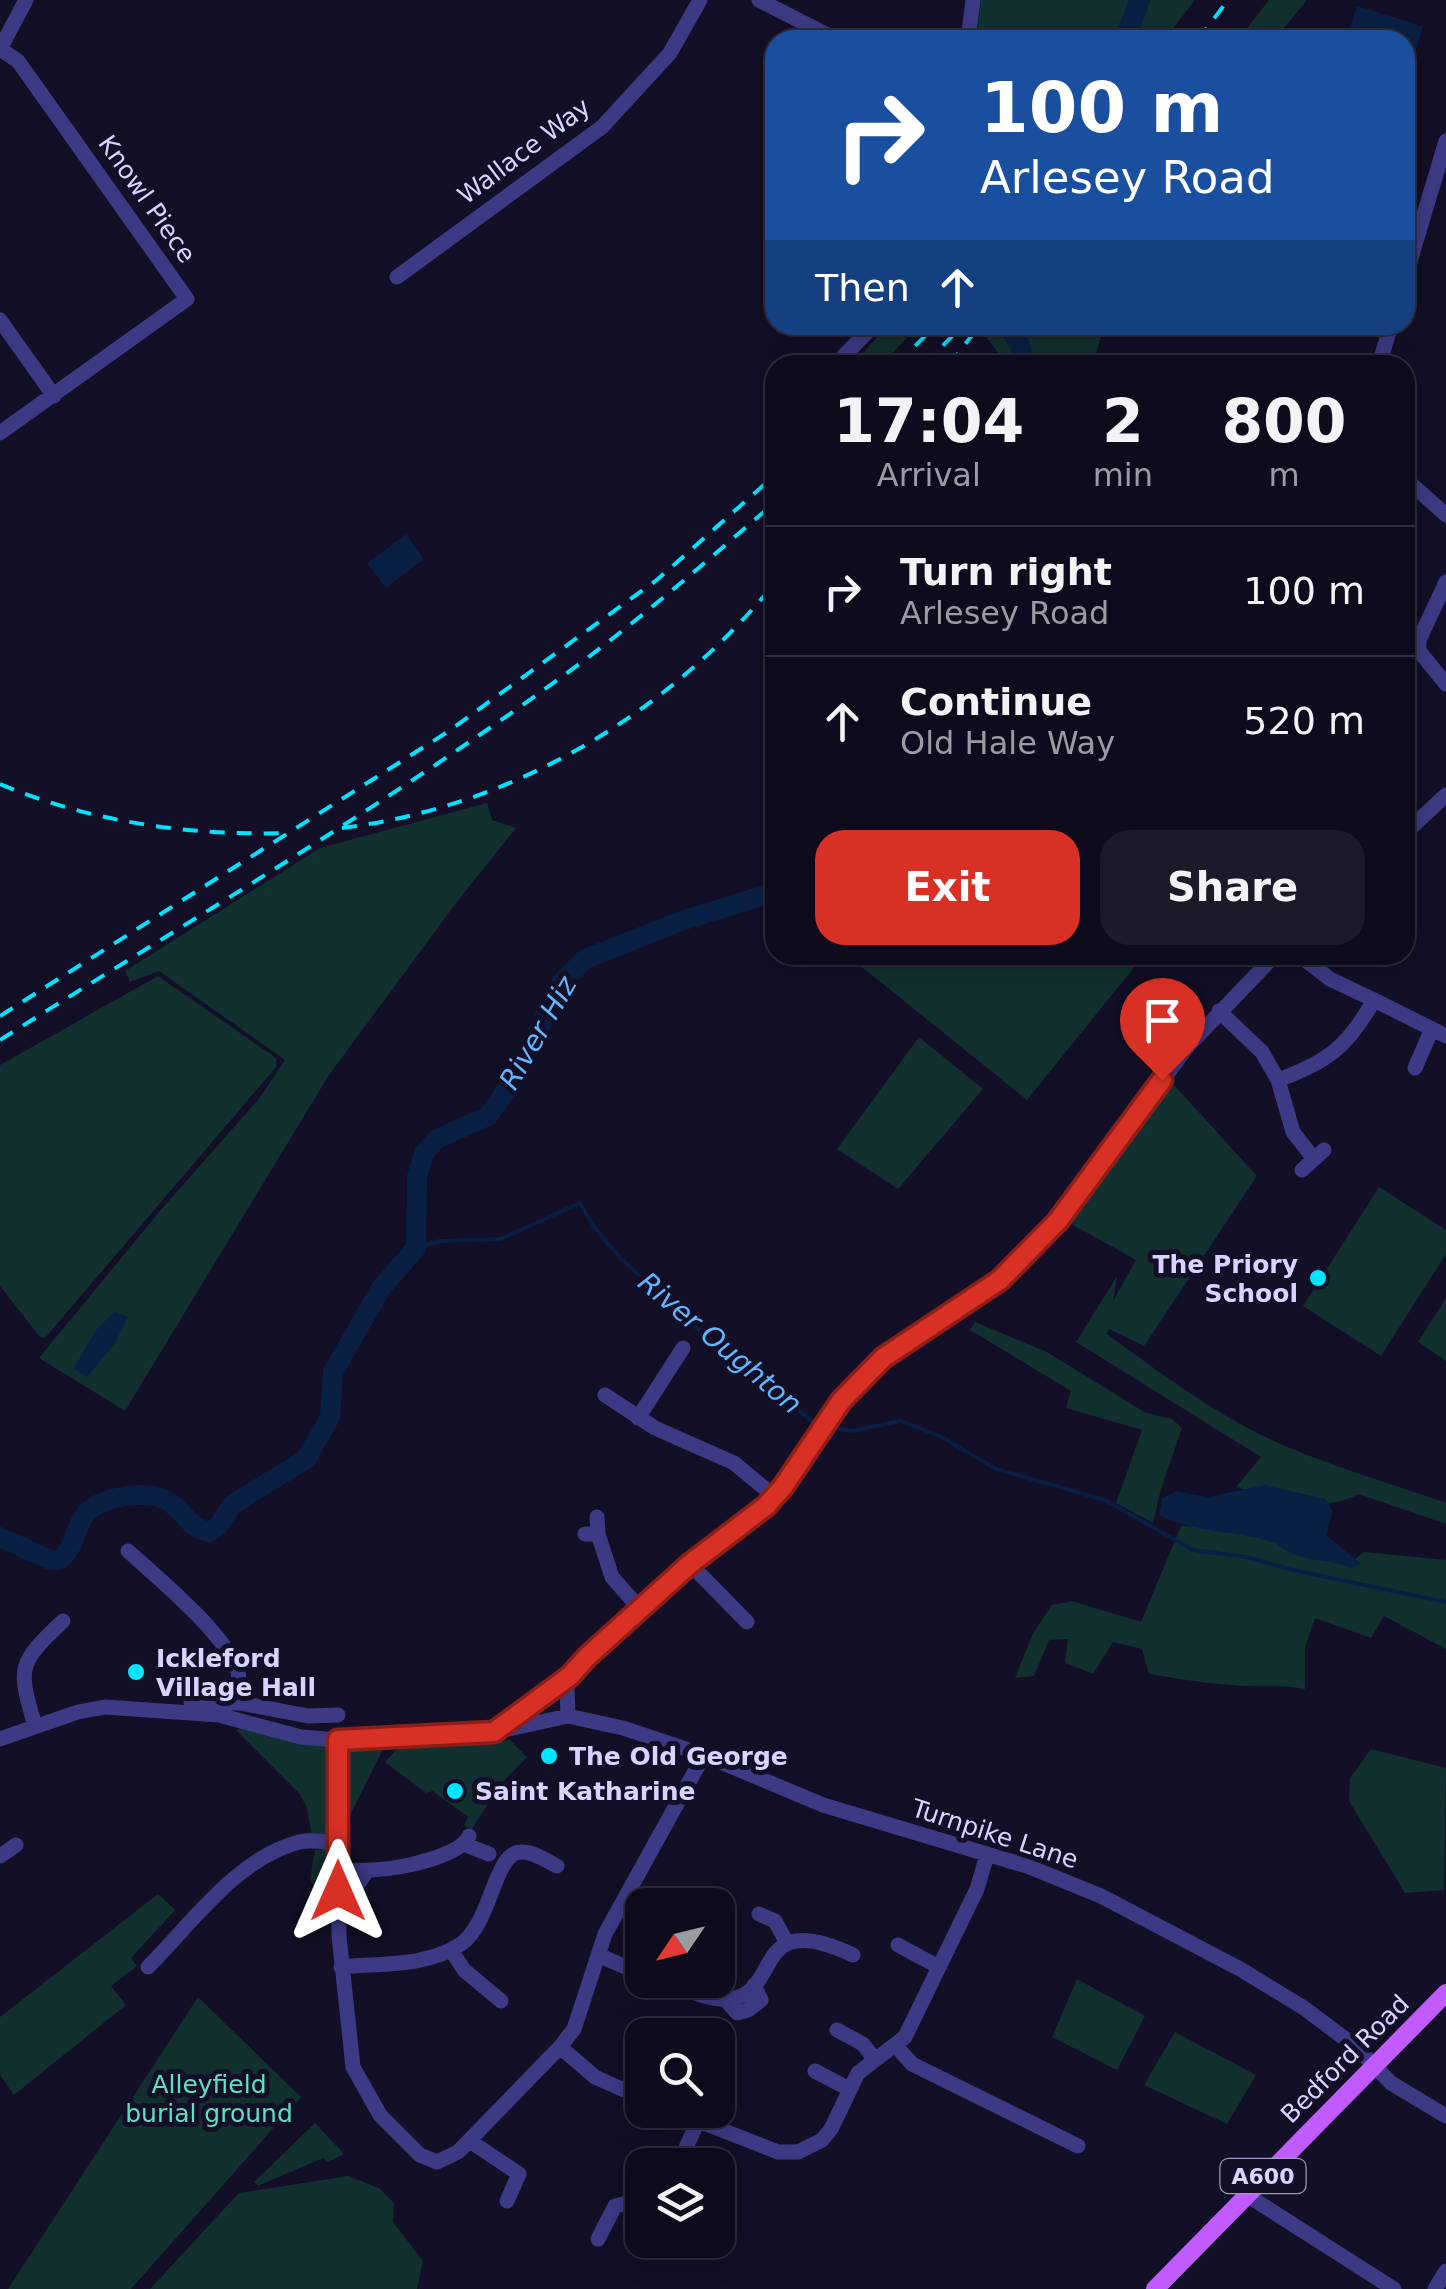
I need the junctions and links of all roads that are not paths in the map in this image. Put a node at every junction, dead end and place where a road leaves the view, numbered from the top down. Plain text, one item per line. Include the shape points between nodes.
1 (26, 0) edge
2 (700, 0) edge
3 (759, 0) edge
4 (972, 0) edge
5 (818, 30) edge
6 (969, 30) edge
7 (0, 49) edge
8 (1446, 140) edge
9 (1415, 244) edge
10 (397, 278) dead end
11 (0, 320) edge
12 (864, 335) edge
13 (845, 355) edge
14 (54, 396) junction
15 (0, 433) edge
16 (1415, 487) edge
17 (1446, 515) edge
18 (1446, 582) edge
19 (1446, 684) edge
20 (1446, 795) edge
21 (1415, 824) edge
22 (1265, 965) edge
23 (1311, 965) edge
24 (1374, 1000) junction
25 (1219, 1011) junction
26 (1439, 1034) edge
27 (1415, 1068) dead end
28 (1278, 1080) junction
29 (1313, 1160) dead end
30 (683, 1348) dead end
31 (605, 1395) dead end
32 (638, 1418) junction
33 (775, 1496) junction
34 (596, 1517) dead end
35 (128, 1550) dead end
36 (690, 1564) junction
37 (640, 1609) junction
38 (63, 1622) dead end
39 (747, 1622) dead end
40 (570, 1676) junction
41 (192, 1702) dead end
42 (240, 1703) junction
43 (338, 1715) dead end
44 (568, 1716) junction
45 (274, 1720) junction
46 (35, 1726) junction
47 (494, 1732) junction
48 (0, 1739) edge
49 (338, 1740) junction
50 (704, 1754) junction
51 (338, 1844) junction
52 (16, 1846) dead end
53 (489, 1854) dead end
54 (988, 1855) junction
55 (0, 1856) edge
56 (556, 1866) dead end
57 (338, 1867) junction
58 (366, 1872) junction
59 (759, 1914) dead end
60 (339, 1915) junction
61 (787, 1943) junction
62 (898, 1945) dead end
63 (451, 1950) junction
64 (598, 1955) junction
65 (852, 1955) dead end
66 (341, 1966) junction
67 (148, 1967) dead end
68 (625, 1967) edge
69 (939, 1967) junction
70 (1446, 1994) edge
71 (735, 1998) edge
72 (502, 2002) dead end
73 (837, 2030) dead end
74 (896, 2046) junction
75 (560, 2047) junction
76 (874, 2059) junction
77 (1375, 2066) junction
78 (815, 2071) dead end
79 (849, 2089) junction
80 (625, 2090) edge
81 (1446, 2116) edge
82 (716, 2128) edge
83 (470, 2141) junction
84 (1078, 2146) dead end
85 (1245, 2194) junction
86 (507, 2202) dead end
87 (625, 2204) edge
88 (598, 2239) dead end
89 (1446, 2272) edge
90 (1155, 2289) edge
91 (1394, 2289) edge
92 (1435, 2289) edge

1 - 7 street
2 - 10 street, Wallace Way via 670,53 602,127
3 - 5 street
4 - 6 street
7 - 14 street, Knowl Piece via 18,61 187,299
8 - 9 street
11 - 14 street
12 - 13 street
14 - 15 street, Knowl Piece
16 - 17 street
18 - 19 street via 1419,651
20 - 21 street
22 - 25 street
23 - 24 street
24 - 26 street
24 - 28 street via 1337,1050
25 - 28 street via 1262,1052
25 - 33 street via 1058,1221 980,1296 883,1358 841,1401
26 - 27 street
28 - 29 street via 1293,1132
30 - 32 street
31 - 32 street
32 - 33 street via 734,1463
33 - 36 street
34 - 37 street via 592,1534 612,1577
35 - 42 street via 232,1659
36 - 37 street
36 - 39 street
37 - 40 street
38 - 46 street via 24,1669
40 - 44 street
40 - 47 street
41 - 42 street
42 - 45 street
43 - 45 street
44 - 47 street
44 - 50 street, Turnpike Lane
45 - 46 street via 105,1707
45 - 49 street via 301,1738
46 - 48 street
47 - 49 street
49 - 51 street
50 - 54 street, Turnpike Lane via 823,1805
50 - 64 street
51 - 57 street
51 - 67 street via 300,1842 255,1864
52 - 55 street
53 - 58 street via 468,1840 423,1861
54 - 69 street
54 - 77 street, Turnpike Lane via 1058,1877 1167,1929 1304,2008
56 - 63 street via 530,1853 509,1856 482,1921
57 - 58 street
57 - 60 street
58 - 60 street
59 - 61 street via 775,1921
60 - 66 street
61 - 65 street via 811,1940
61 - 71 street via 754,1986
62 - 69 street
63 - 66 street via 426,1959
63 - 72 street
64 - 68 street
64 - 75 street via 579,2020
66 - 83 street via 353,2068 370,2102 420,2155 437,2162
69 - 74 street
70 - 77 main road, Bedford Road / A600
73 - 76 street via 863,2044
74 - 76 street
74 - 84 street via 912,2064
75 - 80 street via 595,2077
75 - 83 street
76 - 79 street
77 - 81 street, Turnpike Lane
77 - 85 main road, Bedford Road / A600
78 - 79 street
79 - 82 street via 831,2129 798,2152 769,2149
83 - 86 street via 519,2174
85 - 90 main road, Bedford Road / A600
85 - 91 street
87 - 88 street via 615,2206
89 - 92 street

